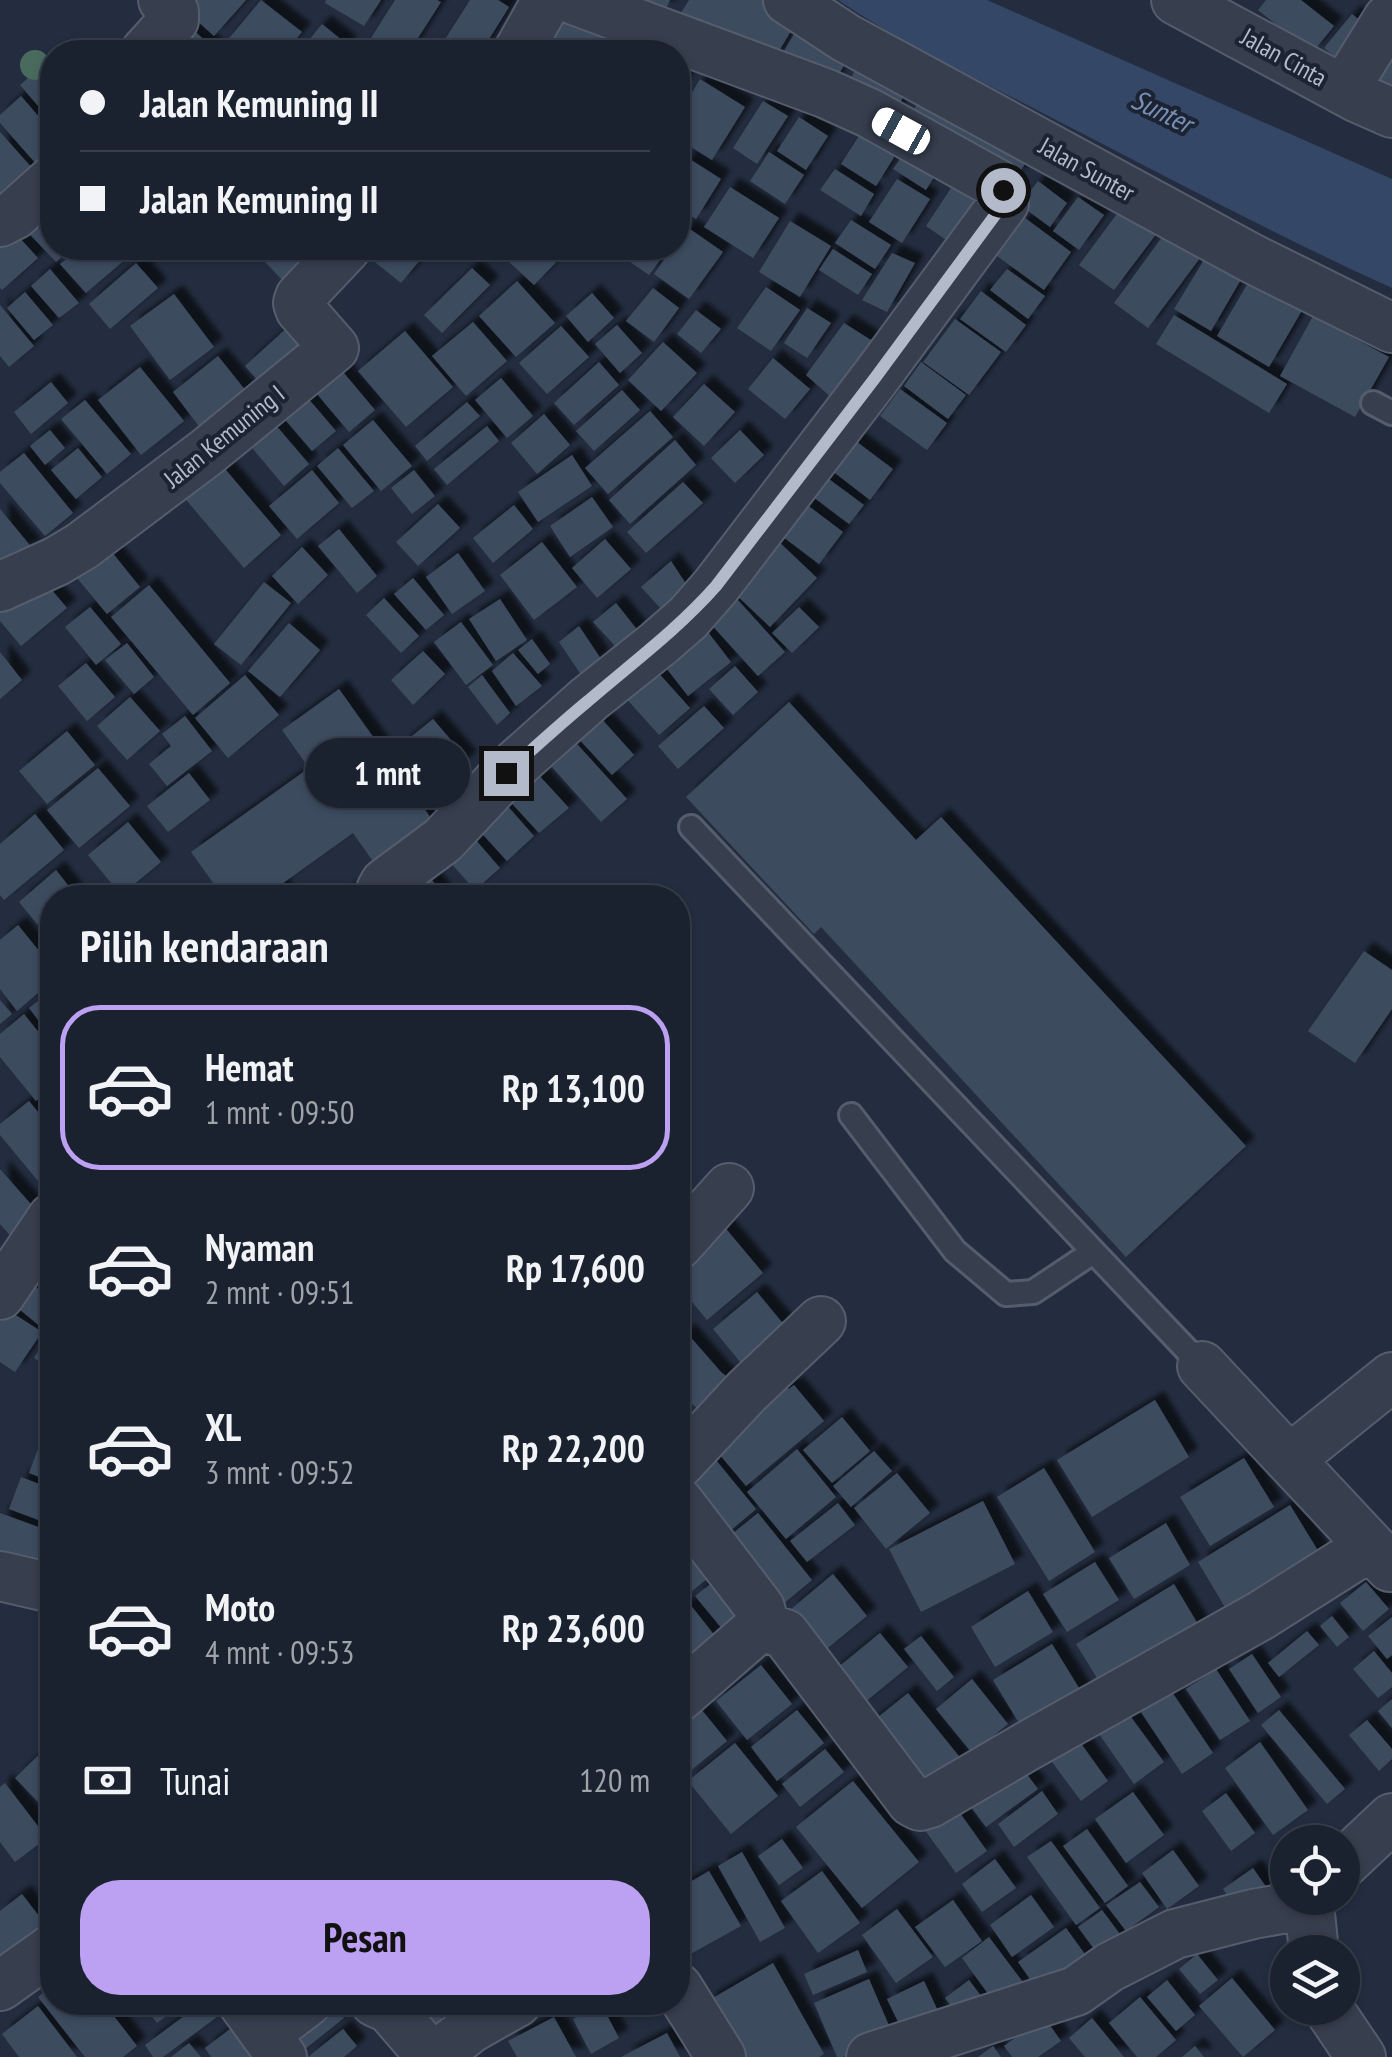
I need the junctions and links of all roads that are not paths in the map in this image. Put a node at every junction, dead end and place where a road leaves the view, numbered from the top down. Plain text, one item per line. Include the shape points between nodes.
1 (163, 0) edge
2 (547, 0) edge
3 (574, 0) edge
4 (788, 0) edge
5 (1176, 0) edge
6 (1388, 20) dead end
7 (156, 40) edge
8 (525, 40) edge
9 (682, 40) edge
10 (690, 43) edge
11 (1344, 90) junction
12 (1392, 112) edge
13 (40, 192) edge
14 (0, 222) edge
15 (335, 260) edge
16 (1392, 328) edge
17 (0, 587) edge
18 (691, 827) dead end
19 (384, 885) edge
20 (850, 1115) dead end
21 (728, 1188) dead end
22 (690, 1231) edge
23 (40, 1236) edge
24 (1094, 1252) junction
25 (0, 1295) edge
26 (822, 1321) dead end
27 (1202, 1366) joint
28 (1392, 1377) edge
29 (690, 1452) edge
30 (1290, 1459) junction
31 (690, 1516) edge
32 (1381, 1558) edge
33 (0, 1576) edge
34 (40, 1585) edge
35 (765, 1627) junction
36 (690, 1688) edge
37 (1392, 1818) edge
38 (1360, 1848) edge
39 (1270, 1910) edge
40 (40, 1958) edge
41 (0, 1986) edge
42 (690, 2007) edge
43 (287, 2015) edge
44 (395, 2015) edge
45 (494, 2015) edge
46 (1339, 2025) edge
47 (263, 2031) edge
48 (721, 2057) edge
49 (872, 2057) edge
50 (1361, 2057) edge

1 - 7 street via 174,20
2 - 8 street
3 - 9 street
4 - 16 street, Jalan Sunter via 1251,258
5 - 11 street, Jalan Cinta
6 - 11 street
10 - 19 street via 869,113 998,184 1004,203 716,586 673,631 506,773 443,840
11 - 12 street, Jalan Cinta
13 - 14 street
15 - 17 street, Jalan Kemuning I via 298,303 334,348 82,546
18 - 24 lane
20 - 24 lane via 956,1251 1006,1294 1032,1292
21 - 22 street
23 - 25 street
24 - 27 lane
26 - 29 street
27 - 30 street
28 - 30 street
30 - 32 street
31 - 35 street via 760,1608
32 - 35 street via 1260,1616 920,1806 785,1634
33 - 34 street
35 - 36 street
37 - 38 street
39 - 49 street via 1175,1934 1065,1995
40 - 41 street
42 - 48 street
43 - 47 street
44 - 45 street via 433,2052
46 - 50 street

